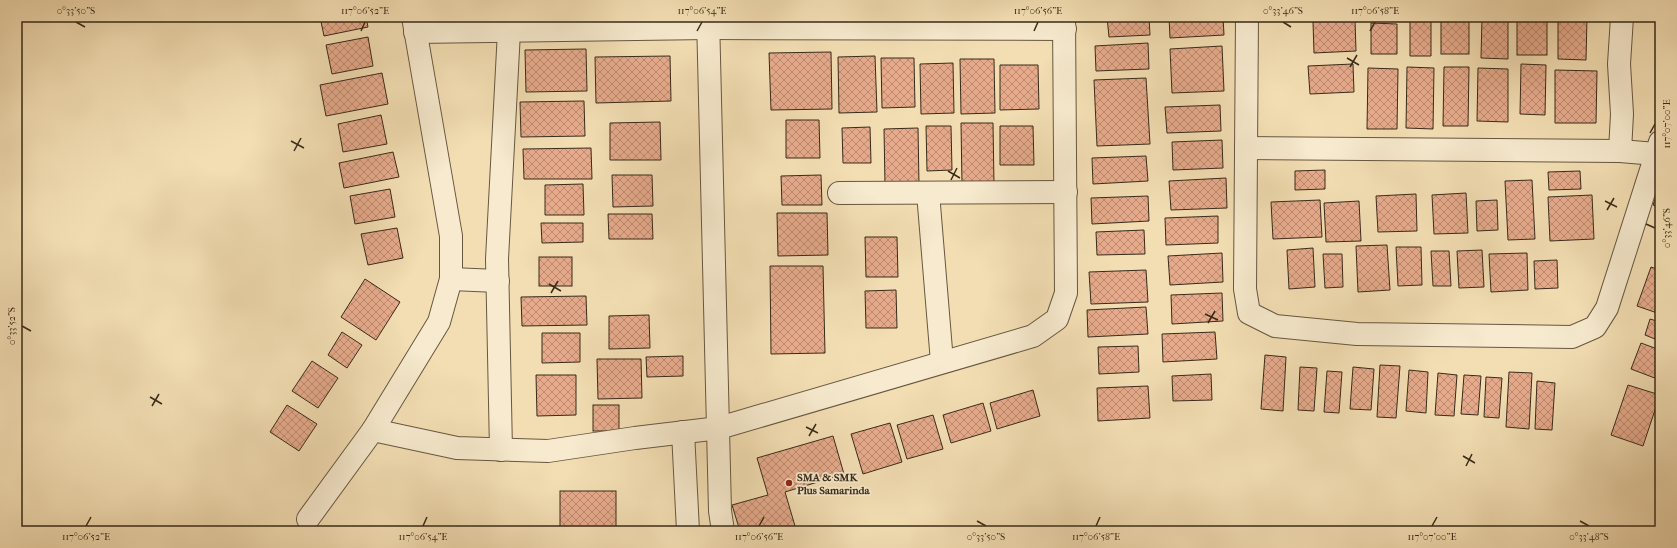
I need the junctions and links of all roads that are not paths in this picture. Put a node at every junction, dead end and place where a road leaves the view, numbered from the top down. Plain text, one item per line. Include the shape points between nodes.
1 (1247, 17) edge
2 (1622, 17) edge
3 (708, 23) edge
4 (1064, 23) edge
5 (414, 24) edge
6 (509, 31) junction
7 (1246, 148) junction
8 (1658, 148) edge
9 (1620, 151) junction
10 (1066, 192) junction
11 (839, 193) dead end
12 (928, 193) junction
13 (451, 279) junction
14 (498, 281) junction
15 (942, 362) junction
16 (718, 428) junction
17 (373, 430) junction
18 (683, 432) junction
19 (501, 450) junction
20 (308, 519) dead end
21 (688, 531) edge
22 (723, 531) edge

1 - 7 street
2 - 9 street via 1619,64 1622,114
3 - 4 street
3 - 6 street
3 - 16 street
4 - 10 street
5 - 6 street
5 - 13 street via 450,236
6 - 14 street
7 - 8 street via 1245,289 1249,313 1275,326 1357,334 1572,337 1595,327 1607,308
7 - 9 street
8 - 9 street
10 - 12 street
10 - 15 street via 1066,293 1057,319 1033,336
11 - 12 street
12 - 15 street
13 - 14 street
13 - 17 street via 439,322
14 - 19 street
15 - 16 street
16 - 18 street
16 - 22 street via 720,511
17 - 19 street via 457,448
17 - 20 street
18 - 19 street via 548,451
18 - 21 street

